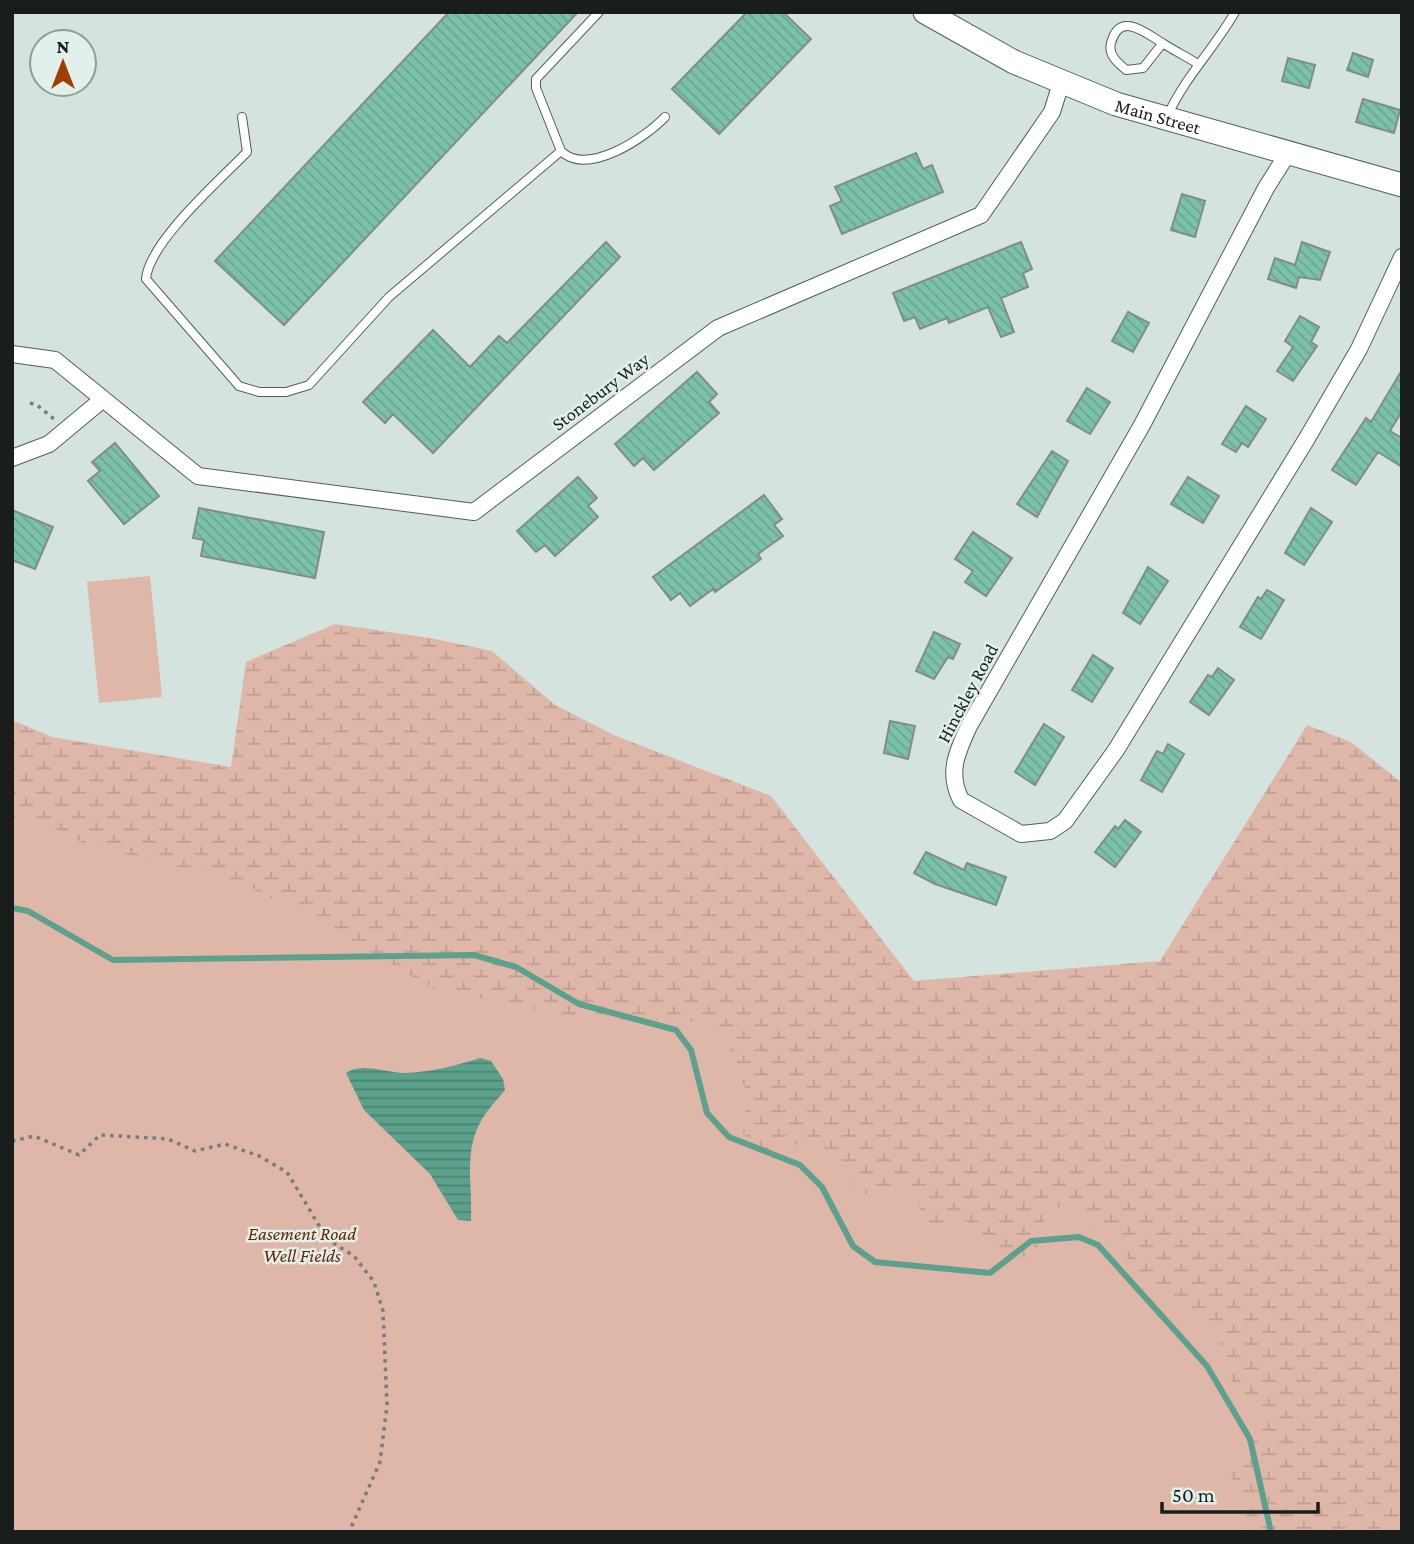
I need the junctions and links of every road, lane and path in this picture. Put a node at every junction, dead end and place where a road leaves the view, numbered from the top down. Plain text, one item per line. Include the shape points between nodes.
1 (599, 12) edge
2 (925, 12) edge
3 (1235, 12) edge
4 (1162, 44) junction
5 (1198, 64) junction
6 (1061, 83) junction
7 (242, 117) dead end
8 (665, 117) dead end
9 (1166, 120) junction
10 (561, 150) junction
11 (1288, 153) junction
12 (1402, 185) edge
13 (1402, 257) edge
14 (12, 354) edge
15 (103, 399) junction
16 (30, 403) dead end
17 (55, 419) dead end
18 (12, 458) edge
19 (12, 1141) edge
20 (349, 1532) edge

1 - 10 lane via 536,79
2 - 6 main road, Main Street
3 - 5 lane
4 - 4 lane via 1139,26 1125,26 1117,30 1110,45 1113,59 1126,70 1143,68
4 - 5 lane
5 - 9 lane
6 - 9 main road, Main Street
6 - 15 street, Stonebury Way via 1052,111 981,215 718,328 474,512 198,476
7 - 10 lane via 247,152 178,224 147,264 146,279 239,386 259,392 309,385 389,297
8 - 10 lane via 621,150 579,159 568,158
9 - 11 main road, Main Street
11 - 12 main road, Main Street
11 - 13 street, Hinckley Road via 1142,425 969,726 955,756 953,775 961,800 1021,834 1050,831 1065,821 1122,740 1312,429 1359,349
14 - 15 street, Stonebury Way via 55,360
15 - 18 street via 49,444
16 - 17 path
19 - 20 path via 34,1136 79,1155 100,1135 168,1139 195,1151 225,1144 287,1172 327,1239 354,1256 374,1282 383,1311 387,1405 380,1462

